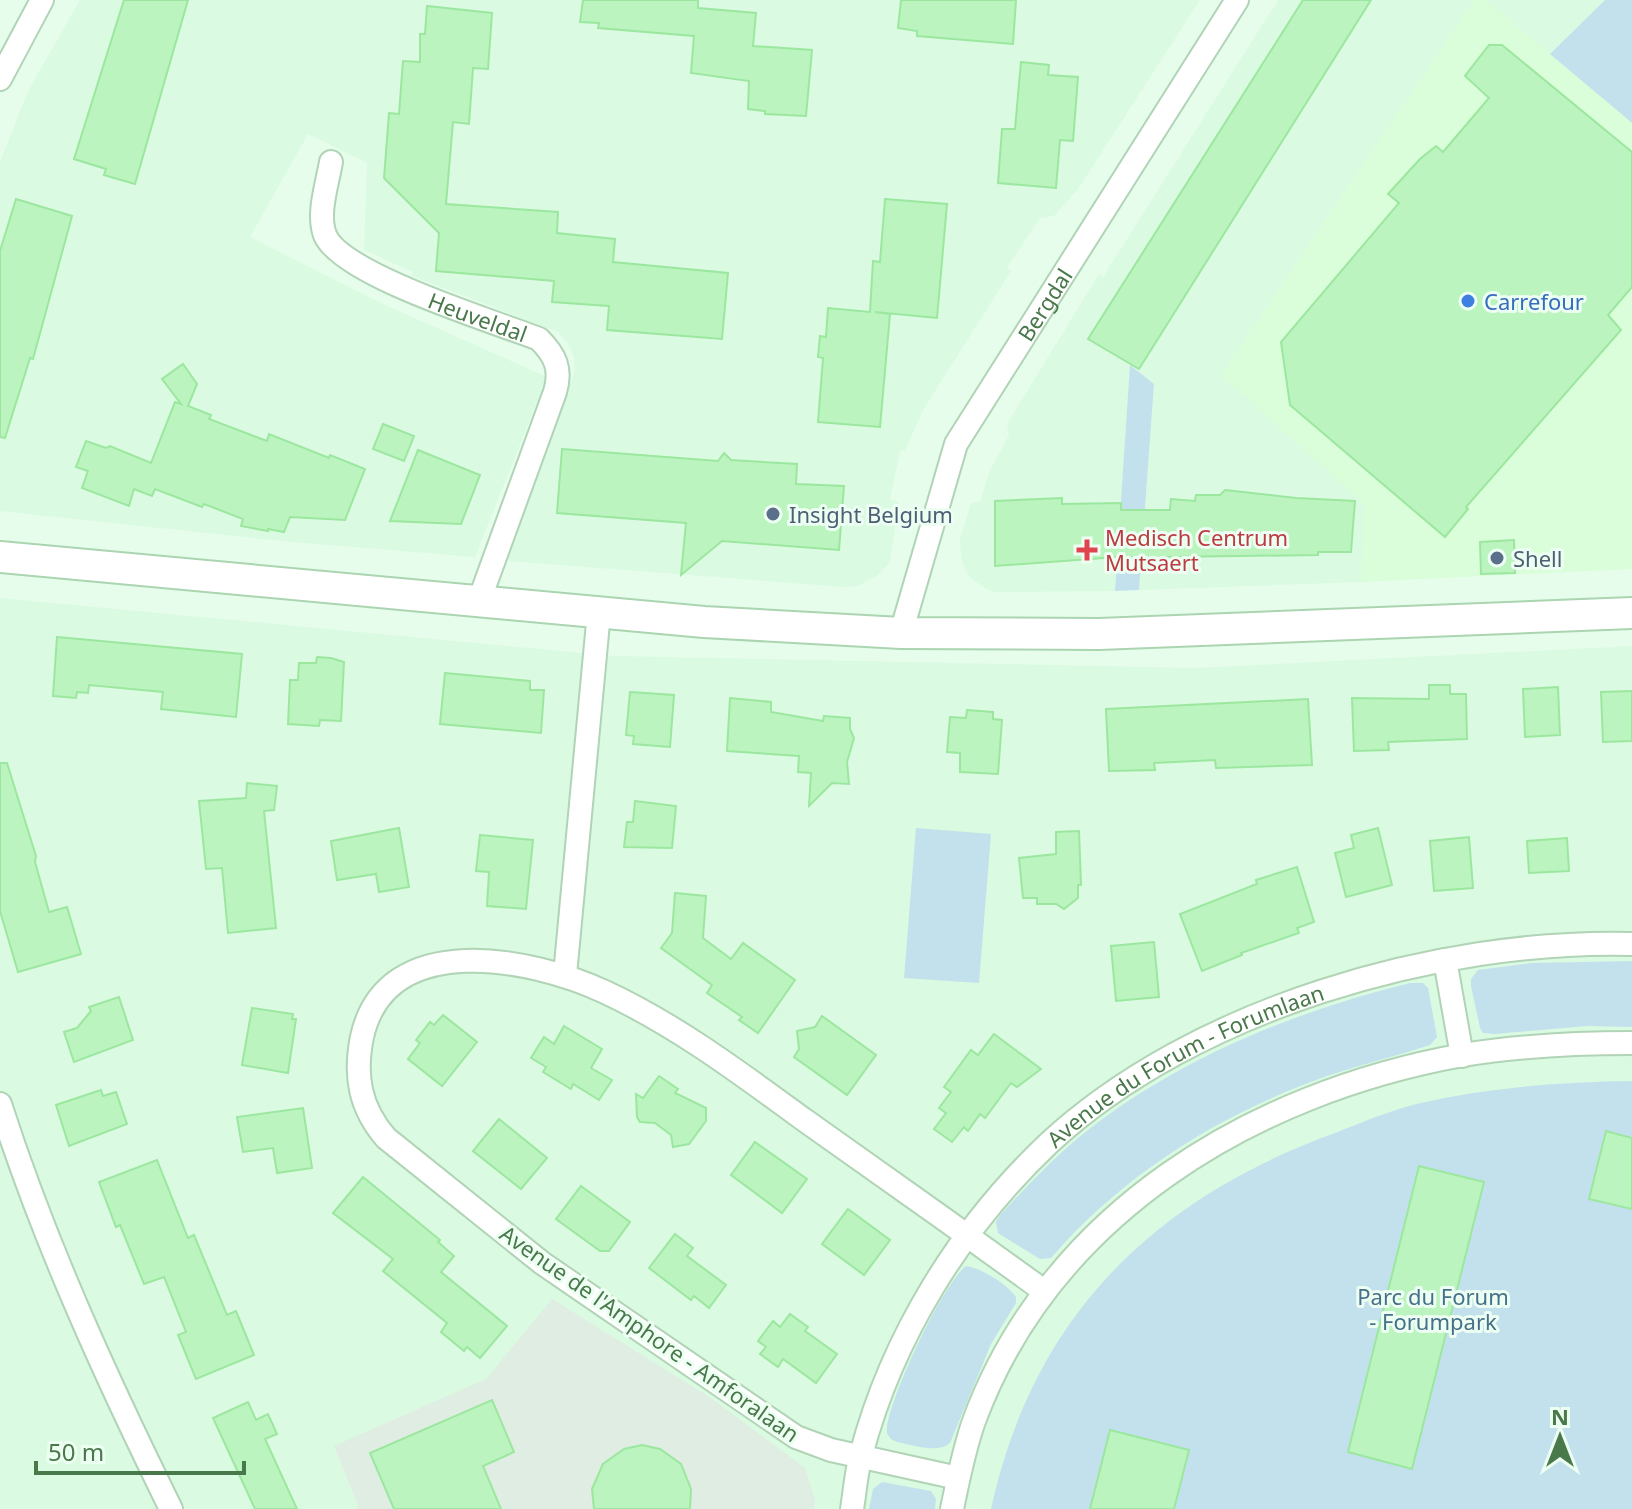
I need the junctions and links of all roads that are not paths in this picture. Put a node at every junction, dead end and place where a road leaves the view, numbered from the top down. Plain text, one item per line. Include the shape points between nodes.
1 (42, 0) edge
2 (1237, 0) edge
3 (0, 79) edge
4 (331, 162) dead end
5 (0, 557) edge
6 (479, 601) junction
7 (599, 612) junction
8 (1632, 613) edge
9 (901, 633) junction
10 (1632, 944) edge
11 (1445, 960) junction
12 (565, 975) junction
13 (1632, 1043) edge
14 (1462, 1056) junction
15 (0, 1104) edge
16 (967, 1235) junction
17 (1044, 1291) junction
18 (861, 1457) junction
19 (958, 1478) junction
20 (171, 1509) edge
21 (852, 1509) edge
22 (952, 1509) edge

1 - 3 street
2 - 9 street, Bergdal via 956,444
4 - 6 street, Heuveldal via 322,224 334,249 385,280 539,339 558,365 555,392
5 - 6 main road
6 - 7 main road
7 - 9 main road
7 - 12 street
8 - 9 main road via 1099,634
10 - 11 street, Avenue du Forum - Forumlaan via 1553,945
11 - 14 street
11 - 16 street, Avenue du Forum - Forumlaan via 1363,979 1279,1008 1150,1070 1049,1144
12 - 16 street, Avenue de l'Amphore - Amforalaan via 606,992 717,1058
12 - 18 street, Avenue de l'Amphore - Amforalaan via 459,961 434,964 396,983 371,1011 360,1046 360,1088 374,1124 542,1263 796,1437
13 - 14 street
14 - 17 street via 1369,1078 1235,1132 1134,1199
15 - 20 street via 71,1293
16 - 17 street
16 - 18 street, Avenue du Forum - Forumlaan via 902,1341
17 - 19 street via 997,1368 973,1423
18 - 19 street
18 - 21 street, Avenue du Forum - Forumlaan
19 - 22 street

